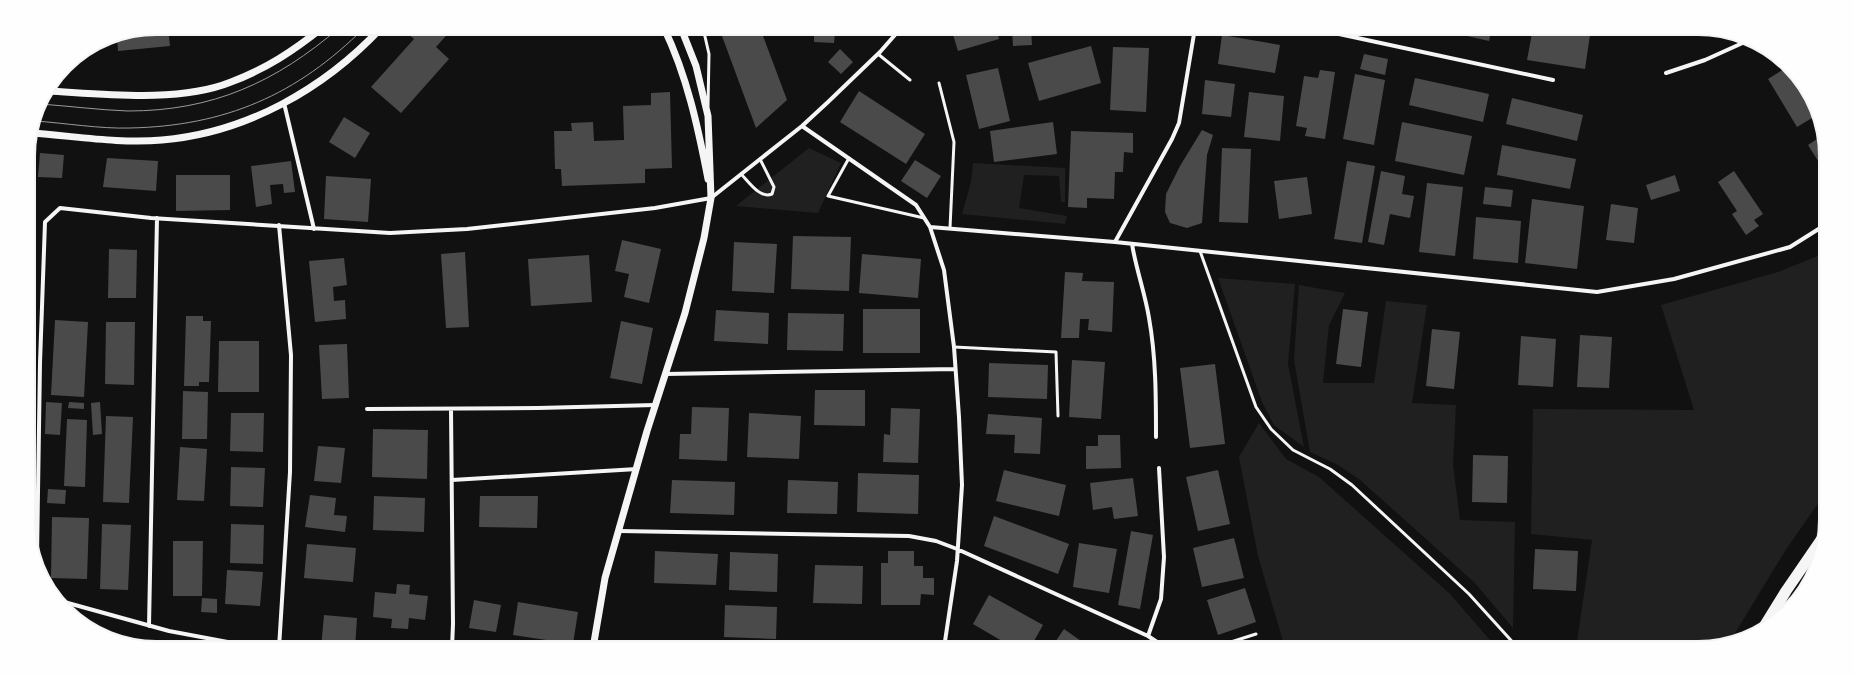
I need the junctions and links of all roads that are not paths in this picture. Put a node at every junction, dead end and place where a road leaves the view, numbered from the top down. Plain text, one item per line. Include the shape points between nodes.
1 (313, 35) edge
2 (374, 35) edge
3 (667, 35) edge
4 (684, 35) edge
5 (705, 35) edge
6 (895, 35) edge
7 (1194, 35) edge
8 (1343, 35) edge
9 (1742, 43) edge
10 (878, 54) junction
11 (1666, 73) dead end
12 (910, 80) dead end
13 (1553, 80) dead end
14 (939, 84) dead end
15 (54, 91) edge
16 (284, 103) junction
17 (708, 116) junction
18 (802, 126) junction
19 (37, 133) edge
20 (849, 158) junction
21 (760, 159) junction
22 (741, 174) junction
23 (711, 198) junction
24 (157, 218) junction
25 (924, 218) junction
26 (279, 225) junction
27 (930, 227) junction
28 (950, 228) junction
29 (314, 229) junction
30 (1819, 229) edge
31 (1115, 242) junction
32 (1132, 244) junction
33 (1200, 251) junction
34 (954, 347) junction
35 (955, 370) junction
36 (665, 374) junction
37 (655, 405) junction
38 (366, 409) dead end
39 (451, 409) junction
40 (1058, 416) dead end
41 (1156, 437) dead end
42 (1159, 468) dead end
43 (637, 469) junction
44 (452, 480) junction
45 (619, 531) junction
46 (37, 544) edge
47 (1816, 547) edge
48 (957, 549) junction
49 (68, 603) edge
50 (1770, 617) edge
51 (148, 626) junction
52 (1256, 634) dead end
53 (1148, 636) junction
54 (224, 641) edge
55 (279, 641) edge
56 (452, 641) edge
57 (594, 641) edge
58 (945, 641) edge
59 (1156, 641) edge
60 (1234, 641) edge
61 (1512, 641) edge

1 - 15 street via 288,54 259,70 230,83 188,93 160,95
2 - 16 street via 343,64
3 - 23 street via 693,106
4 - 17 street via 696,66
5 - 17 lane via 709,54
6 - 10 street
7 - 31 street via 1179,123
8 - 13 street
9 - 11 street via 1705,60
10 - 12 lane
10 - 18 street
14 - 28 lane via 954,142
16 - 19 street via 243,122 195,135 162,140
16 - 29 street
17 - 23 street
18 - 20 street
18 - 21 street
20 - 25 street via 916,205
20 - 25 lane via 828,196
21 - 22 street
21 - 22 lane via 774,187 772,194 761,194
22 - 23 street
23 - 29 street via 655,208 467,230 390,233
23 - 36 street via 685,313
24 - 26 street
24 - 46 street via 60,208 45,222
24 - 51 street
25 - 27 street
26 - 29 street
26 - 55 street via 291,355 289,479
27 - 28 street
27 - 34 street via 944,270
28 - 31 street
30 - 33 street via 1790,247 1674,279 1597,292
31 - 32 street
32 - 33 street
32 - 41 street via 1144,291 1154,349
33 - 61 lane via 1256,407 1271,429 1293,450 1330,469 1352,484 1469,594
34 - 35 street
34 - 40 lane via 1056,352
35 - 36 street
35 - 48 street via 962,485
36 - 37 street
37 - 39 street
37 - 43 street
38 - 39 street
39 - 44 street
42 - 53 street via 1164,557 1161,599
43 - 44 street
43 - 45 street
44 - 56 street
45 - 48 street via 909,536 936,541
45 - 57 street via 605,578
47 - 50 highway
48 - 53 street
48 - 58 street
49 - 51 street
51 - 54 street
52 - 60 lane
53 - 59 street

